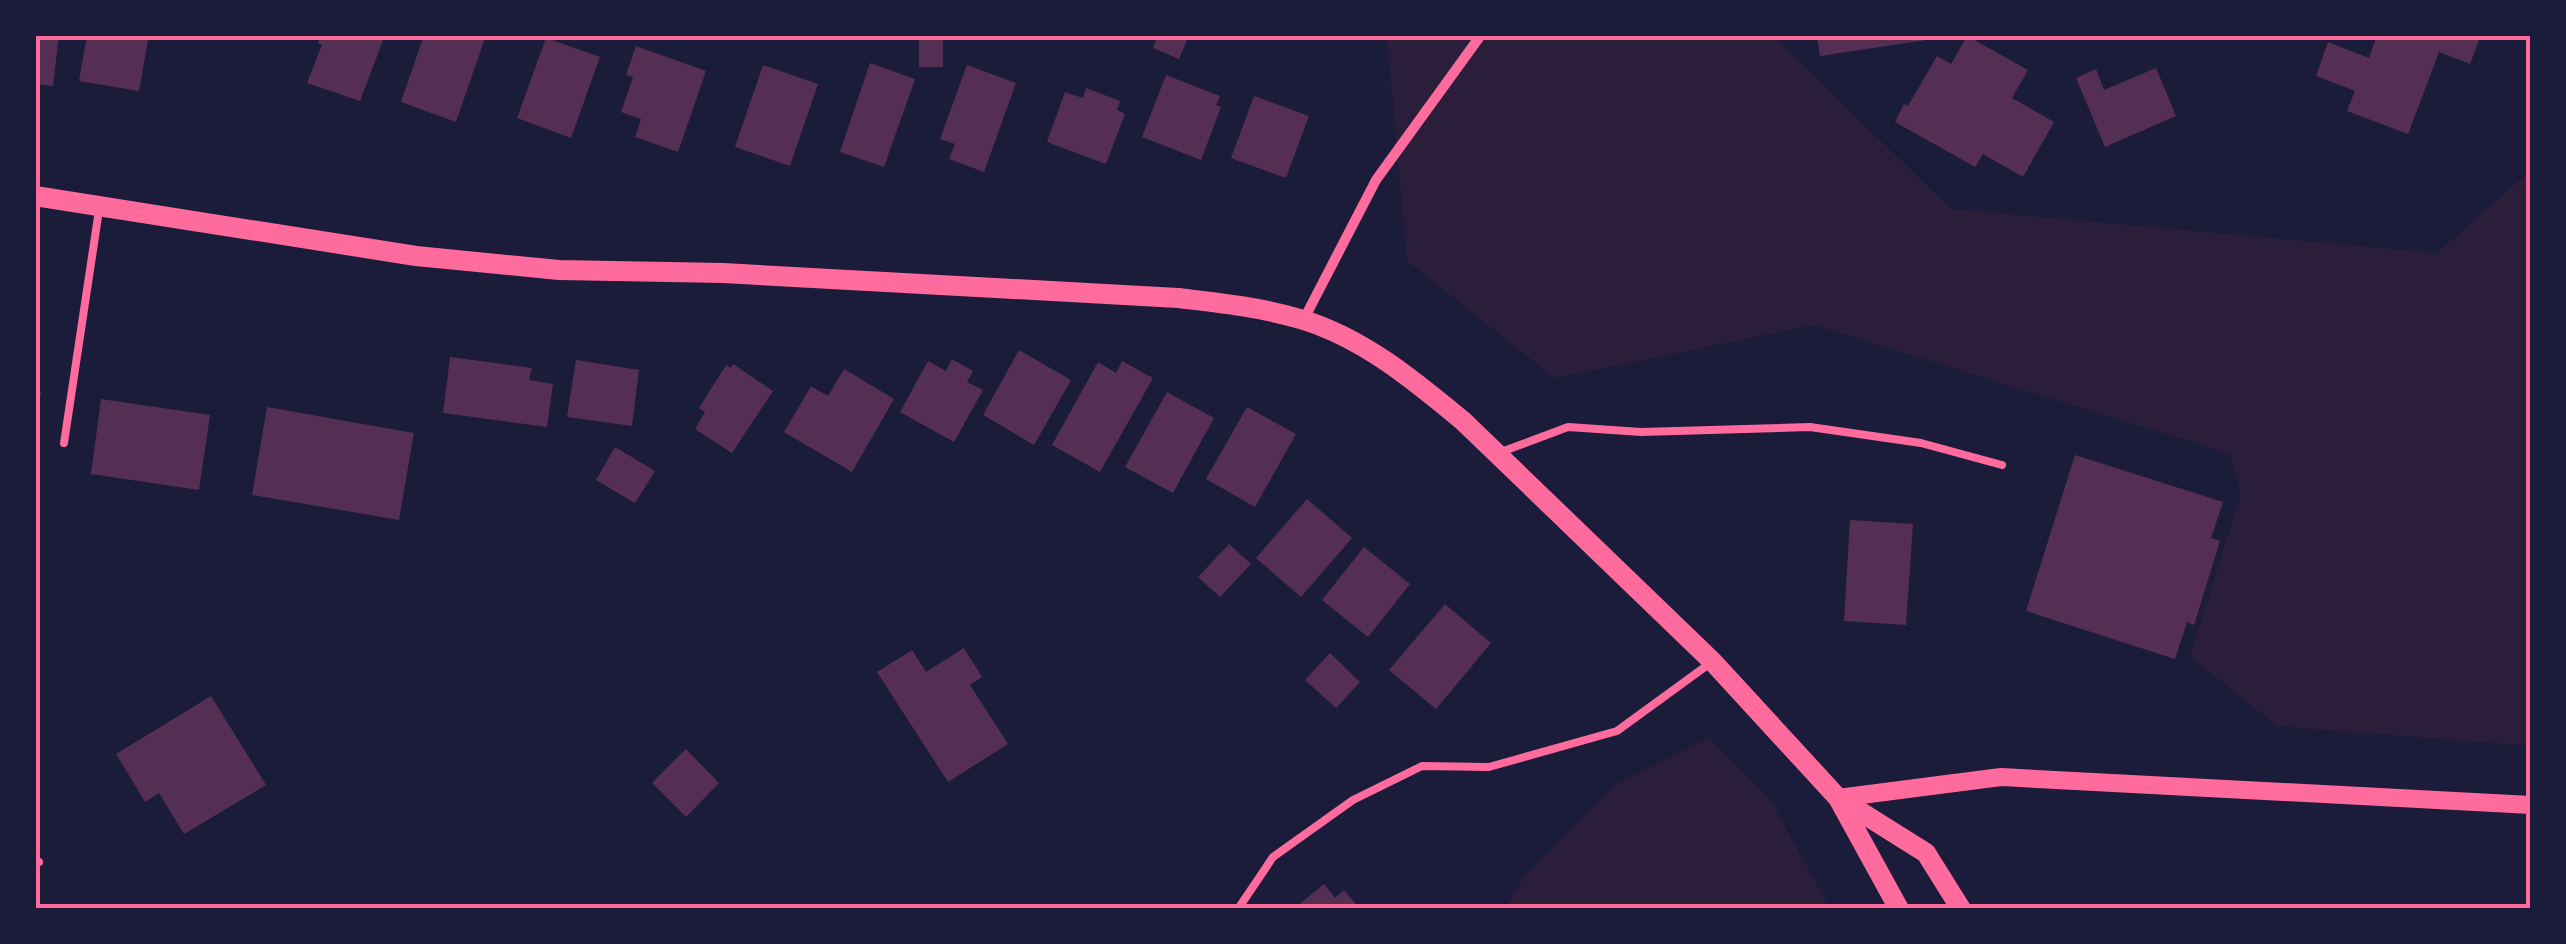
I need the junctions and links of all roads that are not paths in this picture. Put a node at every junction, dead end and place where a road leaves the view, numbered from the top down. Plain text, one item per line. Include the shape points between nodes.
1 (1480, 35) edge
2 (35, 196) edge
3 (100, 206) junction
4 (1304, 319) junction
5 (64, 444) dead end
6 (1496, 454) junction
7 (2002, 465) dead end
8 (1713, 662) junction
9 (1838, 798) junction
10 (2531, 805) edge
11 (1238, 909) edge
12 (1900, 909) edge
13 (1961, 909) edge

1 - 4 street via 1376,180
2 - 3 main road
3 - 4 main road via 416,256 559,270 1178,298
3 - 5 lane
4 - 6 main road via 1386,360
6 - 7 lane via 1568,427 1810,427 1921,443
6 - 8 main road
8 - 9 main road
8 - 11 lane via 1617,731 1489,767 1422,766 1353,800 1273,858
9 - 10 street via 2001,777
9 - 12 main road
9 - 13 main road via 1926,852

